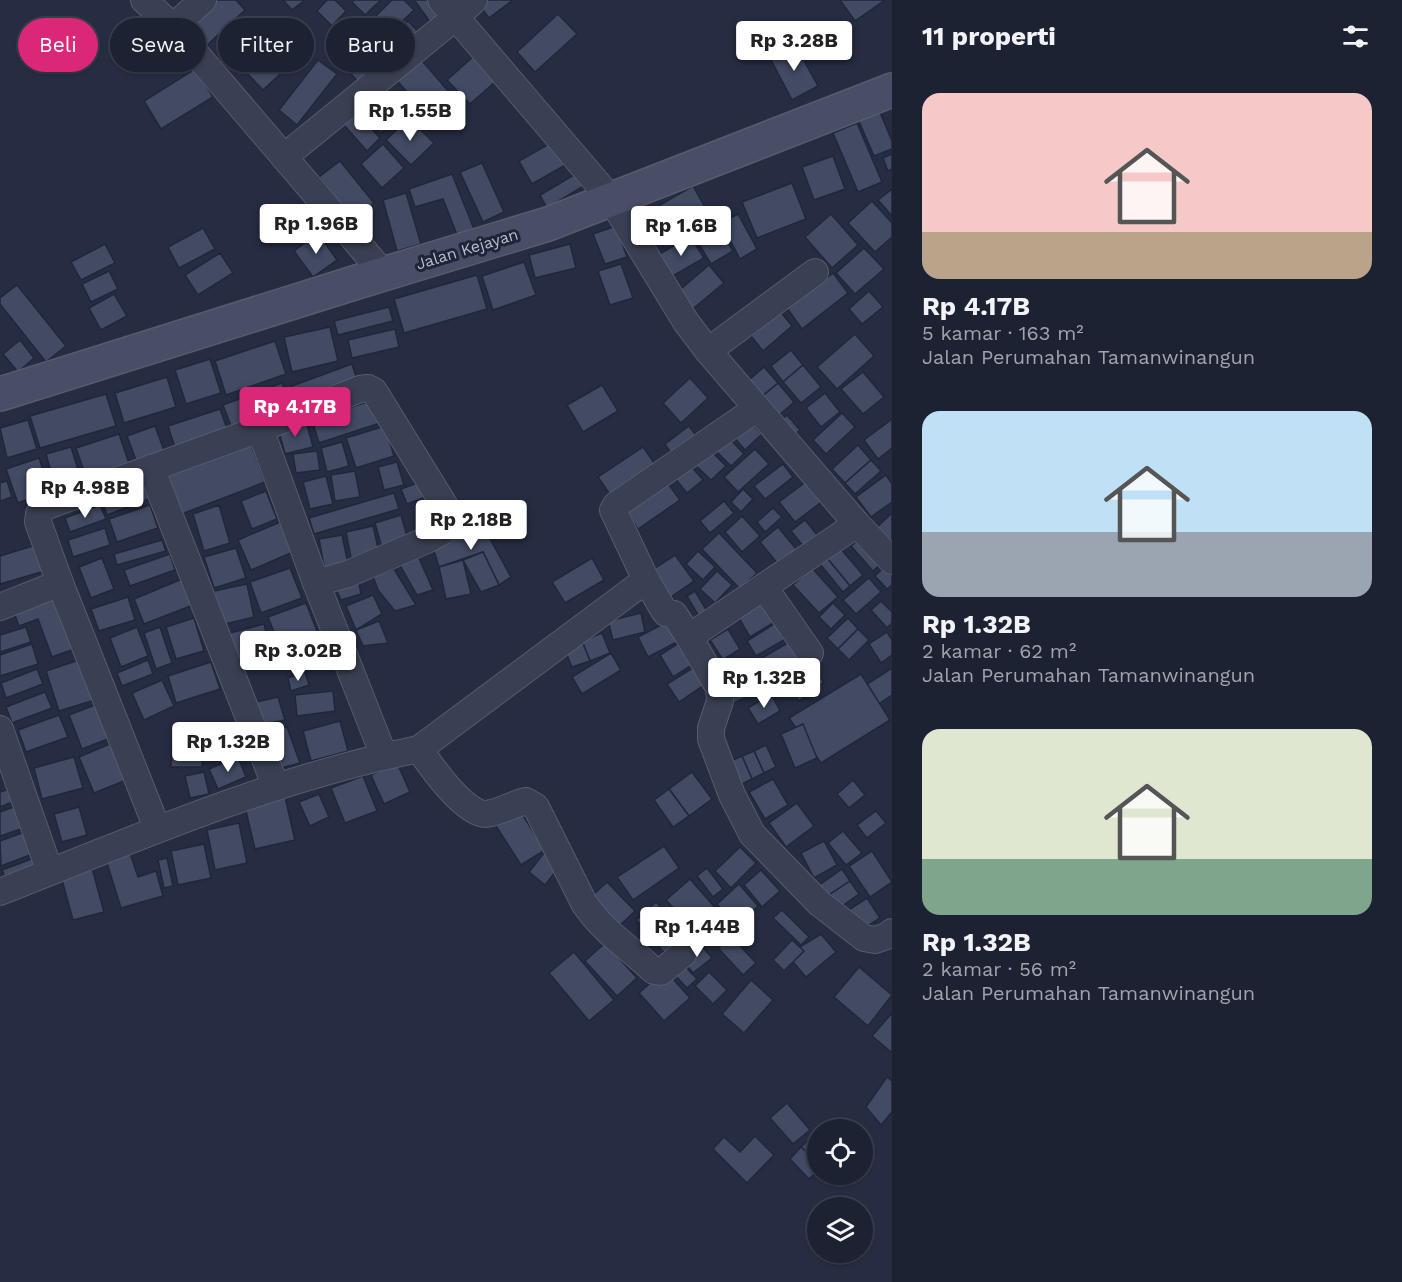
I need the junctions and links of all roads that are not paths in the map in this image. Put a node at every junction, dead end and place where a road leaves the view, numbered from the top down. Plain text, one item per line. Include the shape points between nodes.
1 (144, 0) edge
2 (203, 0) edge
3 (457, 5) edge
4 (163, 18) edge
5 (183, 18) edge
6 (206, 66) edge
7 (892, 90) edge
8 (284, 157) junction
9 (611, 199) junction
10 (815, 272) dead end
11 (384, 274) junction
12 (708, 351) junction
13 (0, 394) edge
14 (756, 409) junction
15 (260, 429) junction
16 (151, 468) junction
17 (856, 524) junction
18 (892, 561) edge
19 (646, 580) junction
20 (60, 583) junction
21 (316, 583) junction
22 (764, 587) junction
23 (0, 607) edge
24 (690, 637) junction
25 (810, 653) dead end
26 (0, 729) edge
27 (419, 749) junction
28 (384, 756) junction
29 (276, 787) junction
30 (157, 828) junction
31 (50, 872) junction
32 (0, 892) edge
33 (892, 932) edge
34 (683, 954) dead end

1 - 4 street
2 - 5 street
3 - 8 street
3 - 9 street
6 - 8 street
7 - 9 main road, Jalan Kejayan
8 - 11 street
9 - 11 main road, Jalan Kejayan via 548,224
9 - 12 street
10 - 12 street
11 - 13 main road, Jalan Kejayan
12 - 14 street
14 - 17 street
14 - 19 street via 614,507
15 - 16 street
15 - 21 street
15 - 21 street via 368,388 374,391 448,511 443,531 429,539 348,574
16 - 20 street via 44,507 38,522
16 - 29 street
17 - 18 street
17 - 22 street
19 - 24 street via 666,613 674,614
19 - 27 street
20 - 23 street
20 - 30 street
21 - 28 street
22 - 24 street
22 - 25 street
24 - 33 street via 719,688 720,701 711,739 752,834 819,903 864,938 875,940
26 - 31 street
27 - 28 street
27 - 34 street via 435,772 481,814 526,801 536,807 593,917 654,971 661,972
28 - 29 street
29 - 30 street
30 - 31 street
31 - 32 street

